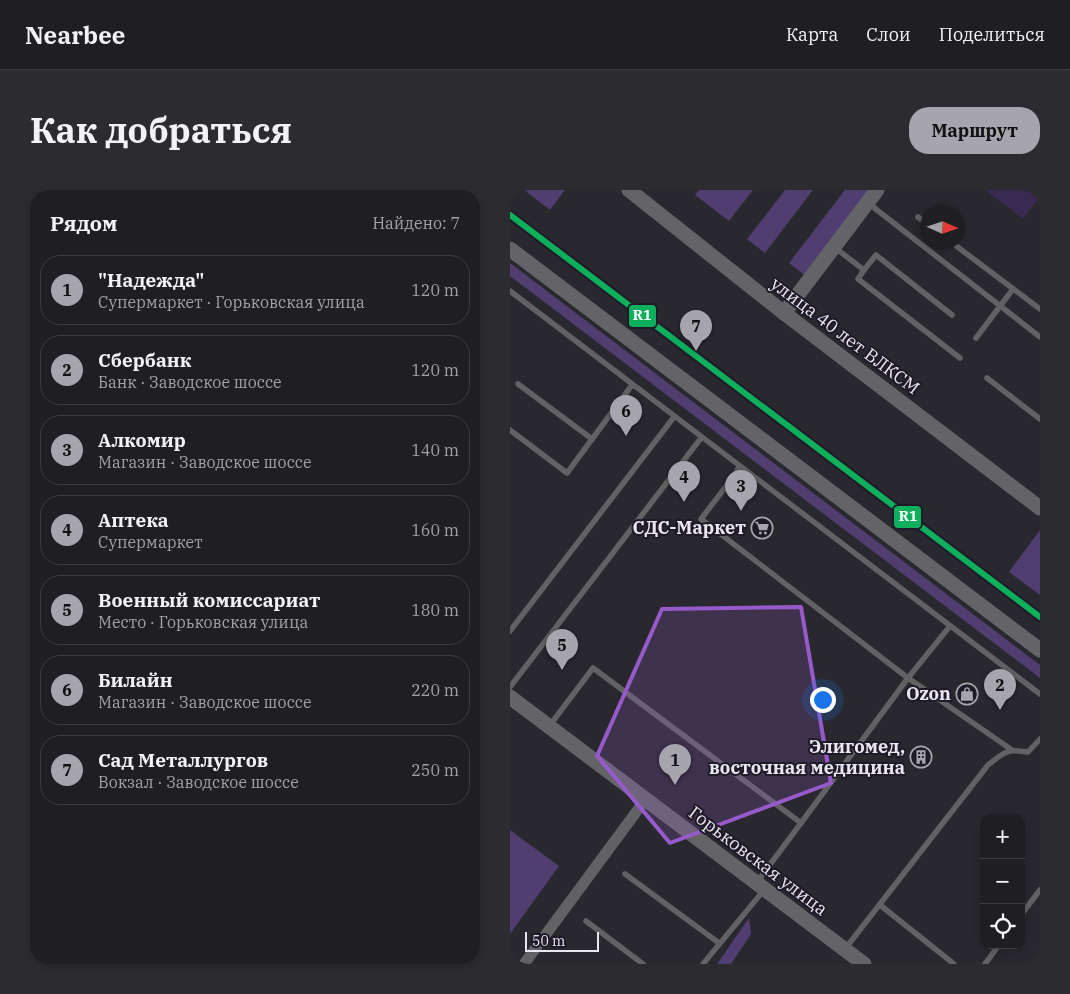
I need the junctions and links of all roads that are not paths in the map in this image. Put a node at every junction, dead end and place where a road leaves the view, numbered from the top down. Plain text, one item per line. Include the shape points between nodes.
1 (877, 190) edge
2 (631, 191) edge
3 (868, 202) junction
4 (834, 247) junction
5 (510, 249) edge
6 (962, 250) edge
7 (864, 270) junction
8 (1013, 289) junction
9 (510, 291) edge
10 (1000, 306) junction
11 (1040, 309) edge
12 (784, 313) junction
13 (952, 315) dead end
14 (1040, 337) edge
15 (976, 338) dead end
16 (960, 358) dead end
17 (987, 378) dead end
18 (518, 384) dead end
19 (632, 385) junction
20 (674, 417) junction
21 (1040, 419) edge
22 (510, 430) edge
23 (701, 438) junction
24 (592, 439) junction
25 (739, 467) junction
26 (1039, 506) edge
27 (950, 626) junction
28 (510, 631) edge
29 (1040, 650) edge
30 (908, 678) junction
31 (510, 686) edge
32 (1040, 694) edge
33 (510, 697) edge
34 (549, 727) junction
35 (1040, 739) edge
36 (1012, 750) junction
37 (645, 800) junction
38 (801, 823) junction
39 (625, 874) dead end
40 (761, 885) junction
41 (1040, 890) edge
42 (880, 905) junction
43 (1025, 910) edge
44 (586, 921) dead end
45 (719, 943) junction
46 (845, 949) junction
47 (996, 949) edge
48 (524, 964) edge
49 (643, 964) edge
50 (703, 964) edge
51 (864, 964) edge
52 (954, 964) edge
53 (985, 964) edge

1 - 3 street
2 - 12 street, улица 40 лет ВЛКСМ
3 - 4 street
3 - 10 lane
4 - 7 lane
4 - 12 street
5 - 29 street
6 - 8 lane
7 - 13 lane via 876,255
7 - 16 lane via 858,279
8 - 10 lane
8 - 11 lane
9 - 19 lane
10 - 14 lane
10 - 15 lane
12 - 26 street, улица 40 лет ВЛКСМ
17 - 21 lane
18 - 24 lane
19 - 20 lane
19 - 24 lane
20 - 23 lane
20 - 28 lane
22 - 24 lane via 566,473
23 - 25 lane
23 - 31 lane
25 - 27 lane
25 - 30 lane via 701,519
27 - 30 lane
27 - 32 lane
30 - 36 lane
30 - 38 lane
33 - 34 street, Горьковская улица
34 - 37 street, Горьковская улица
34 - 38 lane via 593,668
35 - 36 lane via 1028,752
36 - 42 lane via 988,765
37 - 40 street, Горьковская улица
37 - 48 street
38 - 40 lane
39 - 45 lane
40 - 45 lane
40 - 46 street, Горьковская улица
41 - 43 lane
42 - 46 lane
42 - 52 lane
44 - 49 lane
45 - 50 lane
46 - 51 street, Горьковская улица
47 - 53 lane

